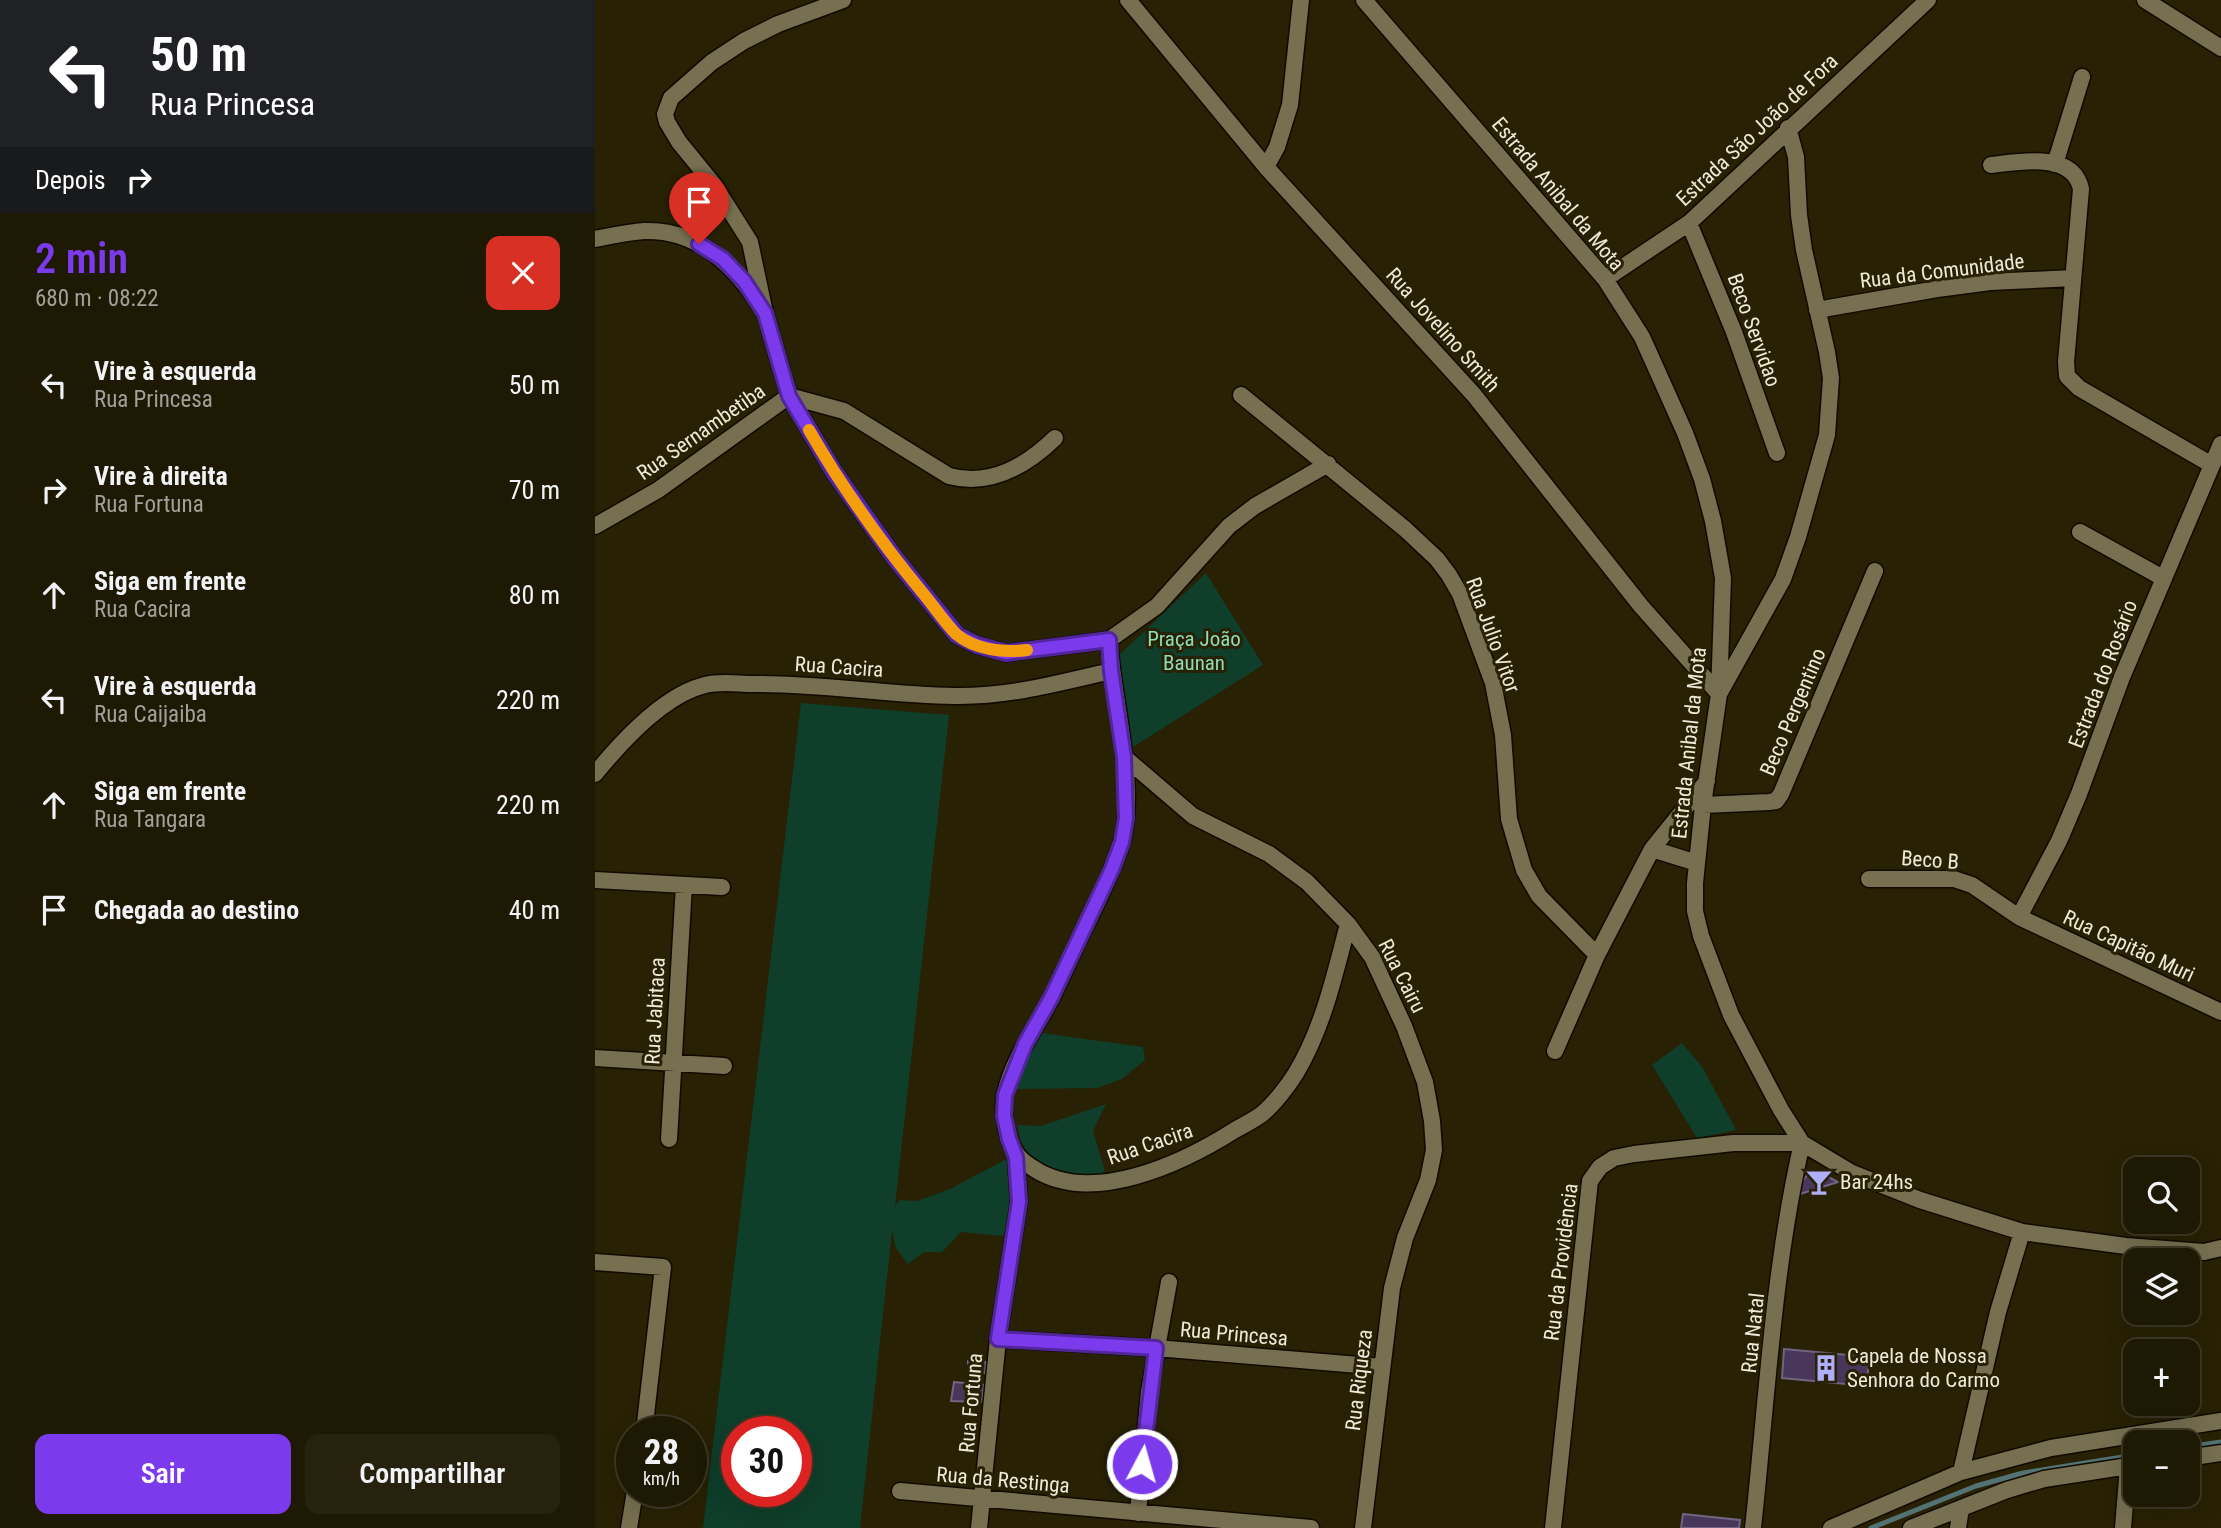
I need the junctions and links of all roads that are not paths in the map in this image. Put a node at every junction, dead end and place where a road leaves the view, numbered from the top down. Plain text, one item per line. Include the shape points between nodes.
1 (843, 0) edge
2 (1128, 0) edge
3 (1301, 0) edge
4 (1364, 0) edge
5 (1928, 0) edge
6 (2145, 0) edge
7 (2221, 48) edge
8 (2082, 77) dead end
9 (1788, 128) junction
10 (1991, 164) dead end
11 (2055, 164) junction
12 (1266, 167) junction
13 (1689, 223) junction
14 (595, 239) edge
15 (2073, 278) junction
16 (1605, 279) junction
17 (1817, 310) junction
18 (765, 313) junction
19 (1241, 395) dead end
20 (789, 396) junction
21 (1055, 438) dead end
22 (2221, 444) edge
23 (1777, 453) dead end
24 (1328, 464) junction
25 (2212, 464) junction
26 (595, 526) edge
27 (2080, 532) dead end
28 (1875, 571) dead end
29 (2163, 578) junction
30 (1109, 640) junction
31 (1111, 671) junction
32 (1719, 694) junction
33 (1124, 757) junction
34 (595, 774) edge
35 (1707, 781) junction
36 (1703, 805) junction
37 (1652, 849) junction
38 (1697, 863) junction
39 (1869, 879) dead end
40 (595, 880) edge
41 (684, 885) junction
42 (722, 887) dead end
43 (2019, 917) junction
44 (1348, 924) junction
45 (1597, 955) junction
46 (2221, 1012) edge
47 (1555, 1051) dead end
48 (595, 1058) edge
49 (673, 1063) junction
50 (724, 1066) dead end
51 (669, 1139) dead end
52 (1802, 1143) junction
53 (1016, 1157) junction
54 (2022, 1232) junction
55 (1405, 1238) joint
56 (2221, 1248) edge
57 (595, 1262) edge
58 (1169, 1282) dead end
59 (998, 1339) junction
60 (1156, 1348) junction
61 (1382, 1367) junction
62 (646, 1416) edge
63 (2221, 1421) edge
64 (2221, 1453) edge
65 (2200, 1456) edge
66 (2123, 1467) edge
67 (1961, 1472) junction
68 (900, 1492) dead end
69 (984, 1500) junction
70 (632, 1507) edge
71 (2126, 1507) edge
72 (1961, 1508) junction
73 (1137, 1513) junction
74 (629, 1528) edge
75 (979, 1528) edge
76 (1311, 1528) edge
77 (1363, 1528) edge
78 (1553, 1528) edge
79 (1753, 1528) edge
80 (1831, 1528) edge
81 (1911, 1528) edge
82 (1958, 1528) edge
83 (2123, 1528) edge

1 - 18 street via 744,41 712,62 666,107 672,132 714,185 750,242
2 - 12 street, Rua Jovelino Smith
3 - 12 street via 1290,105
4 - 16 street, Estrada Anibal da Mota
5 - 9 street, Estrada São João de Fora
6 - 7 street
8 - 11 street
9 - 13 street, Estrada São João de Fora
9 - 17 street
10 - 11 street via 2032,160
11 - 15 street via 2072,173 2081,190
12 - 32 street, Rua Jovelino Smith via 1474,395 1641,606
13 - 16 street, Estrada São João de Fora
13 - 23 street, Beco Servidao
14 - 18 street via 645,231 677,234 723,259
15 - 17 street, Rua da Comunidade via 1990,282
15 - 25 street via 2067,376 2079,388
16 - 32 street, Estrada Anibal da Mota via 1660,374 1702,479 1723,579
17 - 32 street via 1831,378 1827,435 1783,579
18 - 20 street
19 - 24 street, Rua Julio Vitor
20 - 21 street, Rua Sernambetiba via 843,411 949,476 963,480 1012,471
20 - 26 street, Rua Sernambetiba via 658,490
20 - 30 street via 834,472 957,635 1006,653
22 - 25 street, Estrada do Rosário
24 - 30 street via 1229,526 1157,606
24 - 45 street, Rua Julio Vitor via 1437,559 1460,594 1493,683 1503,735 1509,819 1524,870 1539,896
25 - 29 street, Estrada do Rosário
27 - 29 street
28 - 36 street, Beco Pergentino via 1776,801
29 - 43 street, Estrada do Rosário via 2079,794
30 - 31 street
31 - 33 street
31 - 34 street, Rua Cacira via 1011,694 954,696 778,683 706,684 682,694 650,717
32 - 35 street, Estrada Anibal da Mota
33 - 44 street, Rua Cairu via 1193,817 1269,853 1307,882
33 - 53 street via 1122,842 1005,1095 1004,1116
35 - 36 street, Estrada Anibal da Mota
35 - 37 street
36 - 38 street, Estrada Anibal da Mota
37 - 38 street
37 - 45 street
38 - 52 street, Estrada Anibal da Mota via 1695,911 1705,947 1731,1015
39 - 43 street, Beco B via 1954,879 1972,885
40 - 41 street
41 - 42 street
41 - 49 street, Rua Jabitaca
43 - 46 street, Rua Capitão Muri
44 - 53 street, Rua Cacira via 1316,1030 1295,1073 1263,1113 1202,1150 1112,1181 1058,1181
44 - 55 street, Rua Cairu via 1372,957 1425,1082 1434,1150 1428,1180
45 - 47 street
48 - 49 street
49 - 50 street
49 - 51 street, Rua Jabitaca
52 - 54 street, Estrada Anibal da Mota via 1852,1173
52 - 78 street, Rua da Providência via 1733,1143 1634,1154 1614,1158 1590,1181
52 - 79 street, Rua Natal via 1782,1255
53 - 59 street, Rua Fortuna via 1019,1202
54 - 56 street, Estrada Anibal da Mota via 2126,1247 2204,1252
54 - 67 street via 1998,1312
55 - 61 street, Rua Riqueza via 1392,1288
57 - 62 street via 663,1267
58 - 60 street
59 - 60 street, Rua Princesa
59 - 69 street, Rua Fortuna
60 - 61 street, Rua Princesa
60 - 73 street
61 - 77 street, Rua Riqueza
63 - 67 street via 2051,1448
64 - 65 street
66 - 72 street via 2044,1479
67 - 80 street
68 - 69 street, Rua da Restinga
69 - 73 street, Rua da Restinga
69 - 75 street, Rua Fortuna
70 - 74 street
71 - 83 street
72 - 81 street
72 - 82 street
73 - 76 street, Rua da Restinga

